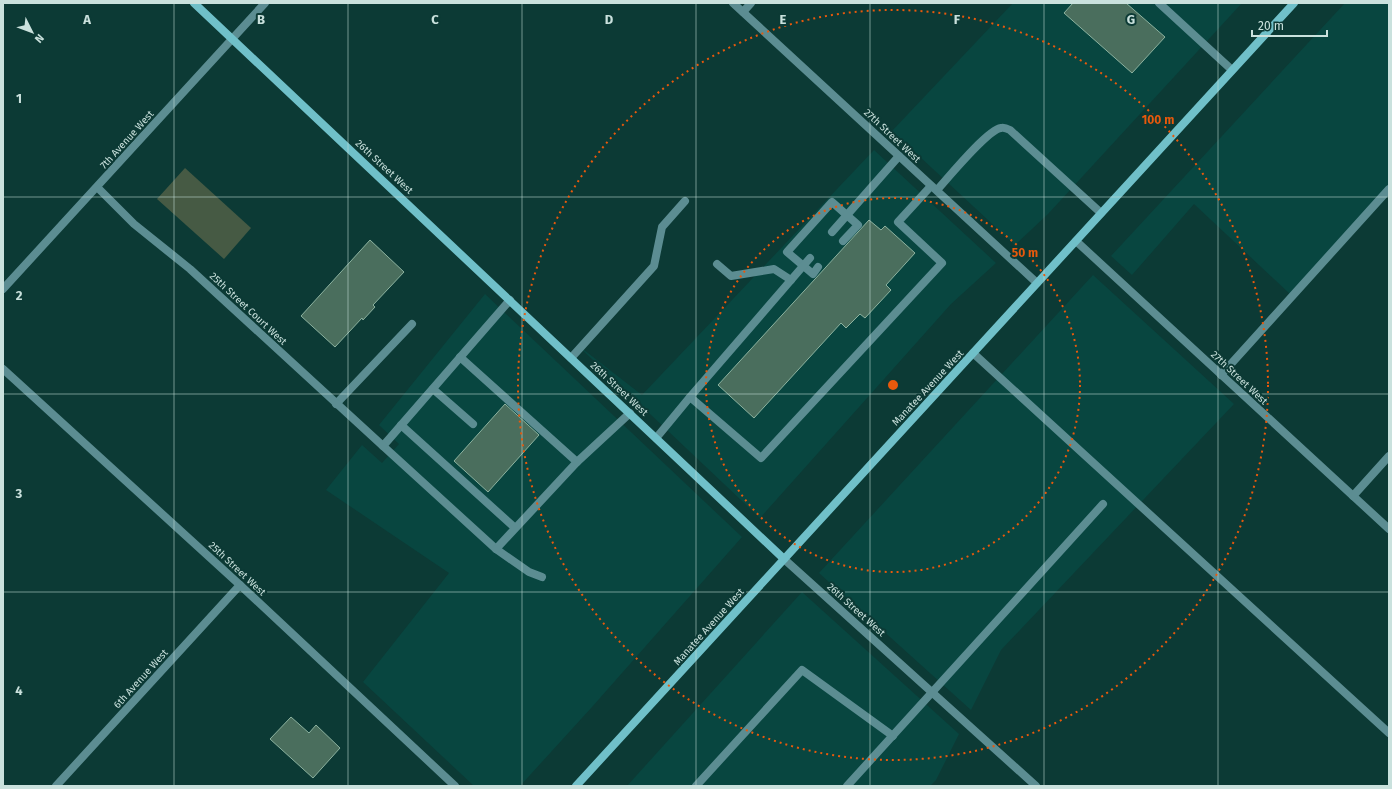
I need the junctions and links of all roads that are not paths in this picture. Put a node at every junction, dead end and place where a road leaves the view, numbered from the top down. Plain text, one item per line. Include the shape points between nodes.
1 (194, 3) edge
2 (265, 3) edge
3 (733, 3) edge
4 (751, 3) edge
5 (1160, 3) edge
6 (1294, 3) edge
7 (743, 12) junction
8 (233, 39) junction
9 (1232, 70) junction
10 (899, 156) junction
11 (98, 188) junction
12 (934, 188) junction
13 (1389, 189) edge
14 (685, 200) dead end
15 (1101, 213) junction
16 (847, 216) junction
17 (832, 232) dead end
18 (843, 241) dead end
19 (1076, 241) junction
20 (810, 258) dead end
21 (717, 264) dead end
22 (803, 266) junction
23 (818, 267) dead end
24 (791, 280) junction
25 (1037, 283) junction
26 (3, 290) edge
27 (510, 300) junction
28 (412, 324) dead end
29 (973, 353) junction
30 (460, 358) junction
31 (571, 358) junction
32 (3, 369) edge
33 (1221, 375) junction
34 (433, 389) junction
35 (690, 397) junction
36 (336, 404) junction
37 (630, 413) junction
38 (473, 424) dead end
39 (401, 425) junction
40 (657, 437) junction
41 (383, 446) junction
42 (1389, 456) edge
43 (577, 462) junction
44 (1353, 496) junction
45 (1103, 504) dead end
46 (514, 527) junction
47 (1389, 529) edge
48 (496, 549) junction
49 (784, 559) junction
50 (542, 577) dead end
51 (240, 585) junction
52 (932, 692) junction
53 (1389, 733) edge
54 (893, 736) junction
55 (56, 786) edge
56 (455, 786) edge
57 (576, 786) edge
58 (696, 786) edge
59 (847, 786) edge
60 (1036, 786) edge

1 - 8 main road, 26th Street West
2 - 8 street, 7th Avenue West
3 - 7 street, 27th Street West
4 - 7 street
5 - 9 street
6 - 9 main road, Manatee Avenue West
7 - 10 street, 27th Street West
8 - 11 street, 7th Avenue West
8 - 27 main road, 26th Street West
9 - 15 main road, Manatee Avenue West
10 - 12 street, 27th Street West
10 - 16 street
11 - 26 street, 7th Avenue West
11 - 36 street, 25th Street Court West via 134,224 190,269
12 - 15 street via 985,138 1002,128 1010,130
12 - 25 street, 27th Street West
12 - 35 street via 898,222 942,263 761,458
13 - 33 street
14 - 31 street via 662,227 654,266
15 - 19 main road, Manatee Avenue West
16 - 17 street
16 - 18 street via 858,225
16 - 22 street via 832,202 787,252
19 - 25 main road, Manatee Avenue West
19 - 33 street, 27th Street West
20 - 22 street
21 - 24 street via 731,276 774,269
22 - 23 street via 813,274
22 - 24 street
24 - 35 street
25 - 29 main road, Manatee Avenue West
27 - 30 street
27 - 31 main road, 26th Street West
28 - 36 street
29 - 49 main road, Manatee Avenue West
29 - 53 street
30 - 34 street
30 - 43 street
31 - 37 main road, 26th Street West
32 - 51 street, 25th Street West
33 - 44 street, 27th Street West
34 - 38 street
34 - 39 street
35 - 40 street
36 - 41 street, 25th Street Court West
37 - 40 main road, 26th Street West
37 - 43 street
39 - 41 street
39 - 46 street
40 - 49 main road, 26th Street West
41 - 48 street, 25th Street Court West
42 - 44 street
43 - 46 street
44 - 47 street, 27th Street West
45 - 52 street
46 - 48 street
48 - 50 street, 25th Street Court West via 529,572
49 - 52 street, 26th Street West
49 - 57 main road, Manatee Avenue West
51 - 55 street, 6th Avenue West
51 - 56 street, 25th Street West
52 - 54 street
52 - 60 street, 26th Street West
54 - 58 street via 802,670
54 - 59 street

